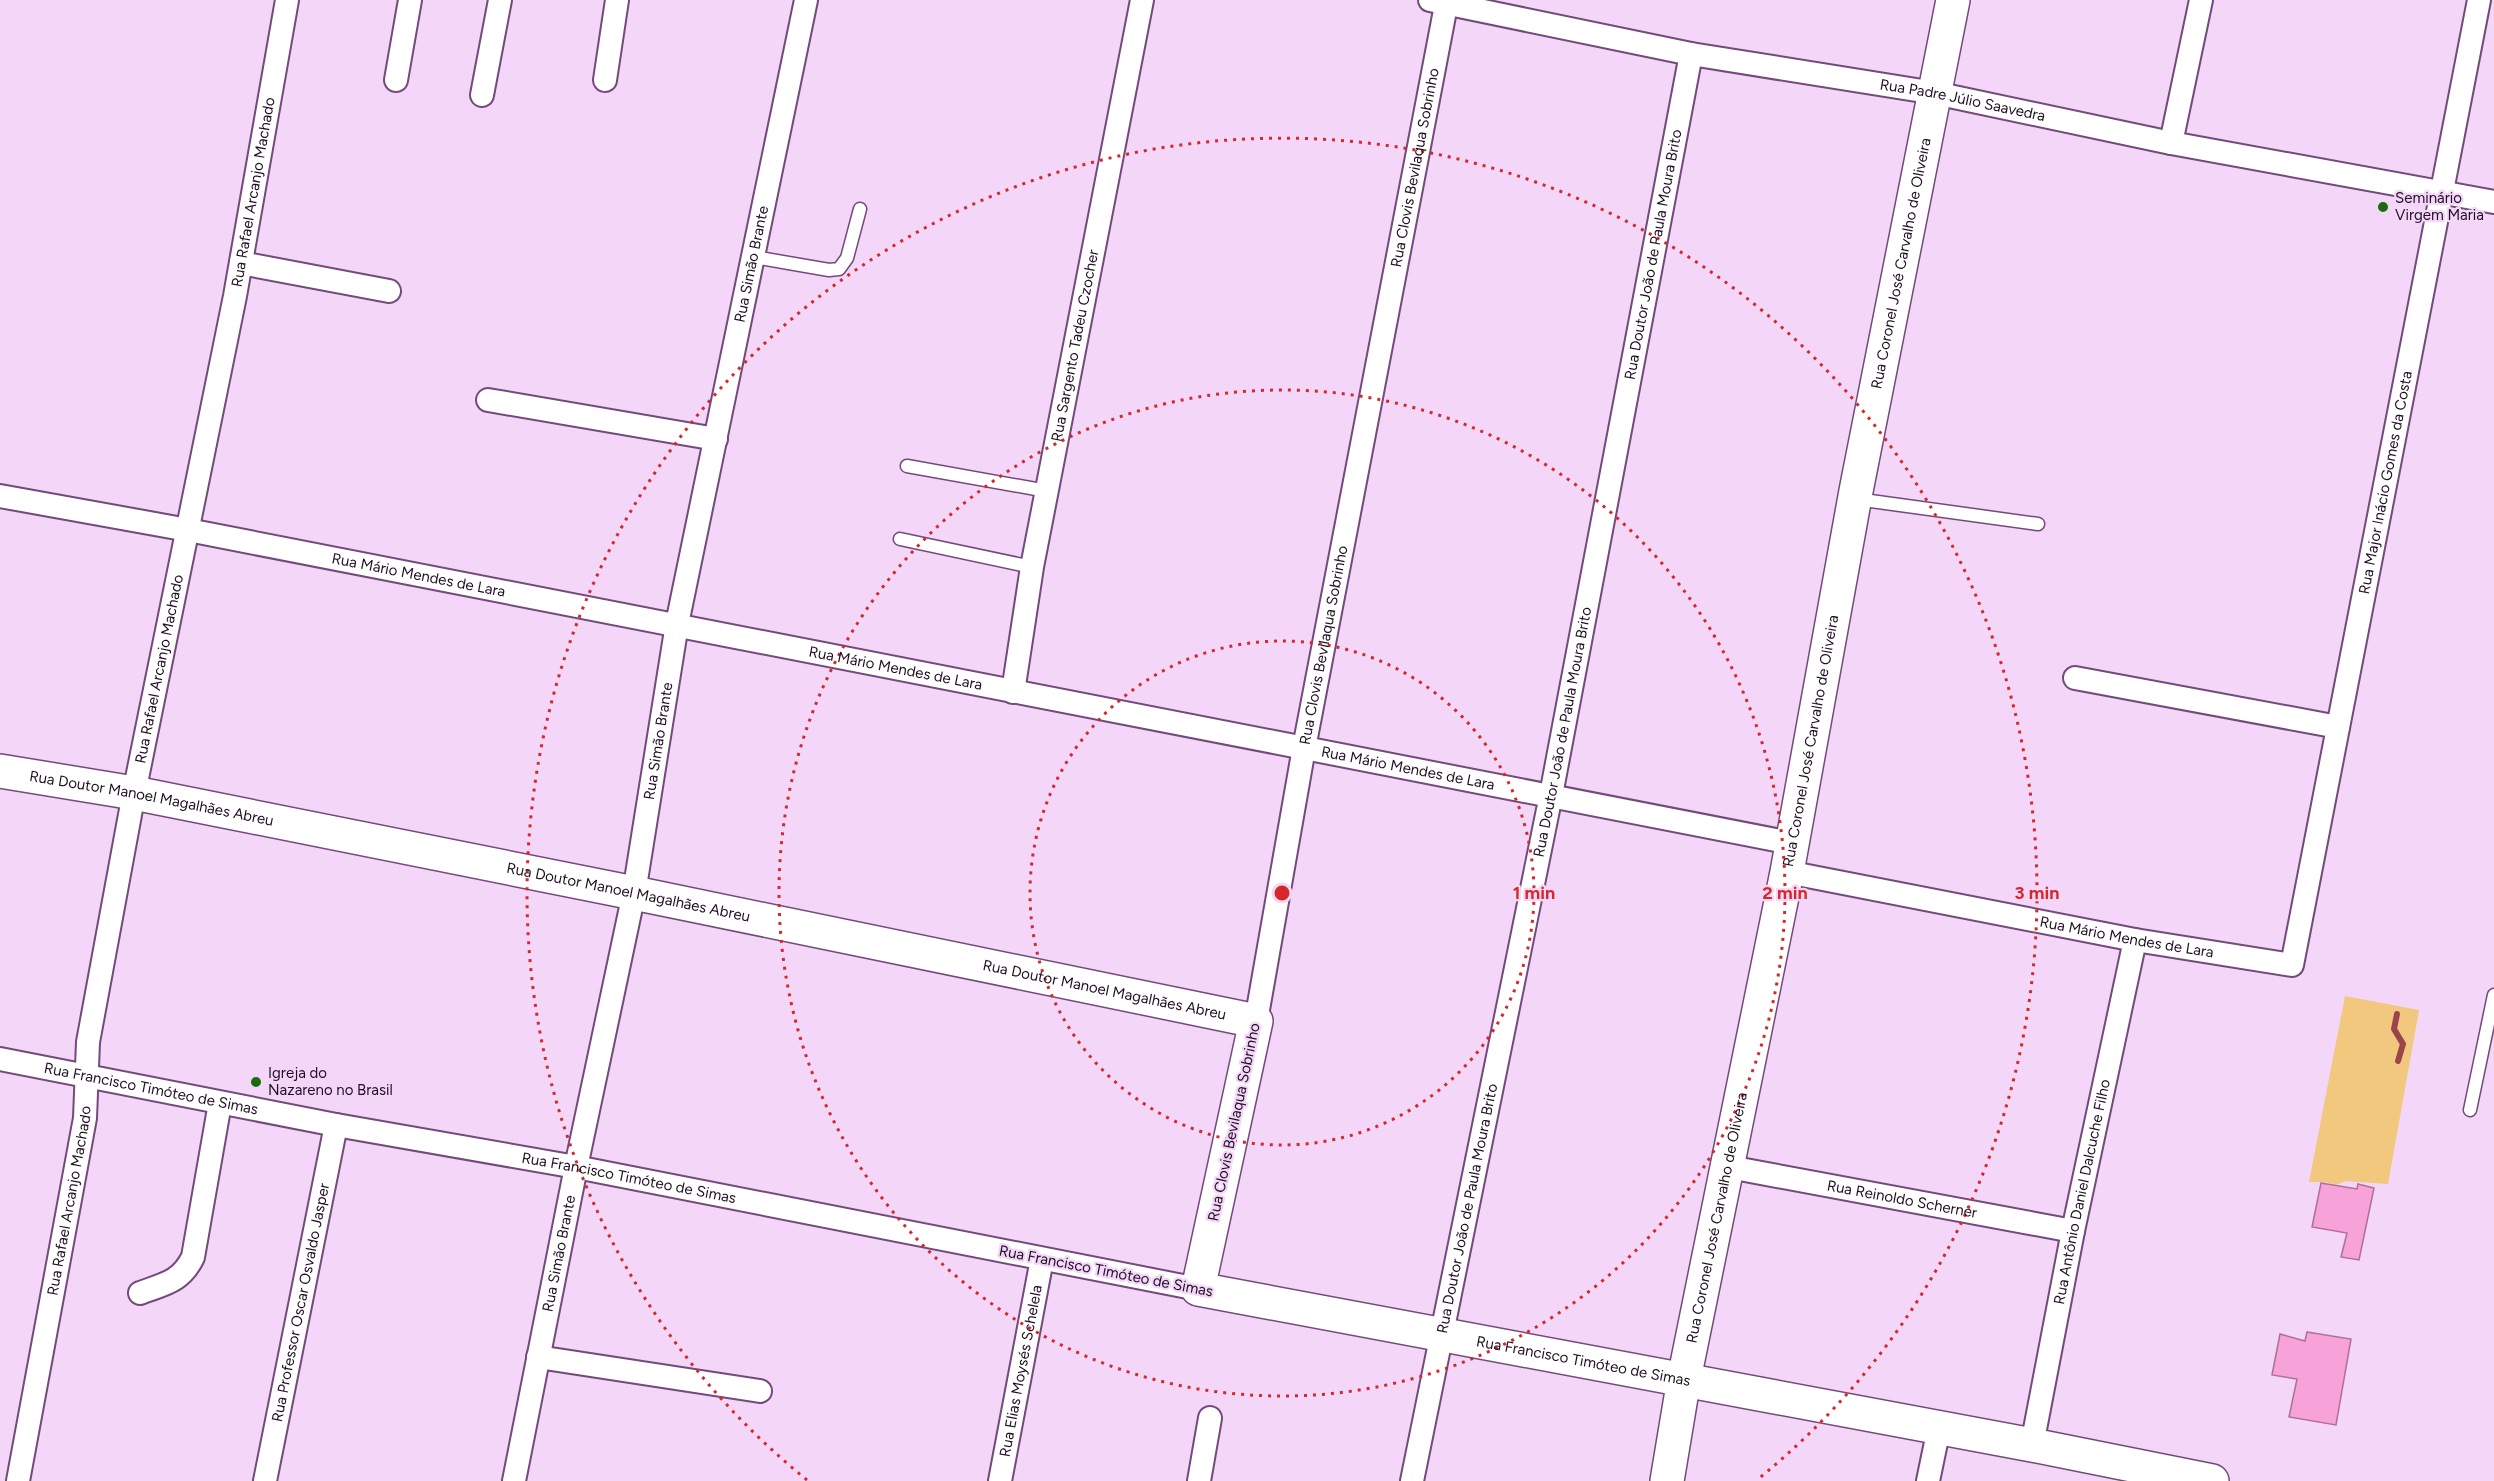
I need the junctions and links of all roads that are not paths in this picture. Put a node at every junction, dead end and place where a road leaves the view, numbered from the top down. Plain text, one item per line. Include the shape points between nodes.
1 (286, 0) edge
2 (410, 0) edge
3 (500, 0) edge
4 (617, 0) edge
5 (806, 0) edge
6 (1142, 0) edge
7 (1953, 0) edge
8 (2201, 0) edge
9 (2479, 0) edge
10 (1441, 1) edge
11 (1691, 54) junction
12 (396, 80) dead end
13 (604, 80) dead end
14 (1935, 93) junction
15 (482, 95) dead end
16 (2171, 143) junction
17 (2443, 191) junction
18 (2494, 202) edge
19 (860, 209) dead end
20 (754, 257) junction
21 (241, 262) junction
22 (389, 291) dead end
23 (488, 400) dead end
24 (716, 439) junction
25 (907, 466) dead end
26 (1047, 490) junction
27 (0, 496) edge
28 (1855, 499) junction
29 (2038, 524) dead end
30 (188, 530) junction
31 (900, 539) dead end
32 (1032, 567) junction
33 (677, 624) junction
34 (2075, 678) dead end
35 (1013, 692) junction
36 (2338, 727) junction
37 (1304, 748) junction
38 (0, 771) edge
39 (134, 793) junction
40 (1551, 795) junction
41 (1789, 858) junction
42 (634, 893) junction
43 (2135, 940) junction
44 (2292, 965) joint
45 (2494, 995) edge
46 (1256, 1021) junction
47 (0, 1059) edge
48 (88, 1078) junction
49 (220, 1102) junction
50 (2470, 1110) dead end
51 (336, 1125) junction
52 (576, 1167) junction
53 (1729, 1167) junction
54 (2073, 1231) junction
55 (1042, 1259) junction
56 (1198, 1289) junction
57 (140, 1293) dead end
58 (1442, 1334) junction
59 (538, 1357) junction
60 (1684, 1379) junction
61 (760, 1391) dead end
62 (1210, 1418) dead end
63 (1939, 1428) junction
64 (2032, 1445) junction
65 (1003, 1480) edge
66 (2203, 1480) edge
67 (18, 1481) edge
68 (265, 1481) edge
69 (514, 1481) edge
70 (1199, 1481) edge
71 (1412, 1481) edge
72 (1667, 1481) edge
73 (1929, 1481) edge

1 - 21 street, Rua Rafael Arcanjo Machado
2 - 12 street
3 - 15 street
4 - 13 street
5 - 20 street, Rua Simão Brante
6 - 26 street, Rua Sargento Tadeu Czocher
7 - 14 street, Rua Coronel José Carvalho de Oliveira
8 - 16 street
9 - 17 street, Rua Major Inácio Gomes da Costa
10 - 11 street, Rua Padre Júlio Saavedra
10 - 37 street, Rua Clovis Bevilaqua Sobrinho
11 - 14 street, Rua Padre Júlio Saavedra
11 - 40 street, Rua Doutor João de Paula Moura Brito
14 - 16 street, Rua Padre Júlio Saavedra
14 - 28 street, Rua Coronel José Carvalho de Oliveira
16 - 17 street, Rua Padre Júlio Saavedra
17 - 18 street, Rua Padre Júlio Saavedra
17 - 36 street, Rua Major Inácio Gomes da Costa
19 - 20 lane via 847,258 839,269
20 - 24 street, Rua Simão Brante
21 - 22 street
21 - 30 street, Rua Rafael Arcanjo Machado
23 - 24 street
24 - 33 street, Rua Simão Brante
25 - 26 lane
26 - 32 street, Rua Sargento Tadeu Czocher
27 - 30 street, Rua Mário Mendes de Lara
28 - 29 lane
28 - 41 street, Rua Coronel José Carvalho de Oliveira
30 - 33 street, Rua Mário Mendes de Lara
30 - 39 street, Rua Rafael Arcanjo Machado
31 - 32 lane
32 - 35 street, Rua Sargento Tadeu Czocher
33 - 35 street, Rua Mário Mendes de Lara
33 - 42 street, Rua Simão Brante
34 - 36 street
35 - 37 street, Rua Mário Mendes de Lara
36 - 44 street, Rua Major Inácio Gomes da Costa
37 - 40 street, Rua Mário Mendes de Lara
37 - 46 street, Rua Clovis Bevilaqua Sobrinho
38 - 39 street, Rua Doutor Manoel Magalhães Abreu
39 - 42 street, Rua Doutor Manoel Magalhães Abreu
39 - 48 street, Rua Rafael Arcanjo Machado via 88,1042
40 - 41 street, Rua Mário Mendes de Lara
40 - 58 street, Rua Doutor João de Paula Moura Brito
41 - 43 street, Rua Mário Mendes de Lara
41 - 53 street, Rua Coronel José Carvalho de Oliveira
42 - 46 street, Rua Doutor Manoel Magalhães Abreu
42 - 52 street, Rua Simão Brante
43 - 44 street, Rua Mário Mendes de Lara
43 - 54 street, Rua Antônio Daniel Dalcuche Filho
45 - 50 lane
46 - 56 street, Rua Clovis Bevilaqua Sobrinho
47 - 48 street, Rua Francisco Timóteo de Simas
48 - 49 street, Rua Francisco Timóteo de Simas
48 - 67 street, Rua Rafael Arcanjo Machado via 85,1118
49 - 51 street, Rua Francisco Timóteo de Simas
49 - 57 street via 193,1257 186,1272 173,1281
51 - 52 street, Rua Francisco Timóteo de Simas
51 - 68 street, Rua Professor Oscar Osvaldo Jasper
52 - 55 street, Rua Francisco Timóteo de Simas
52 - 59 street, Rua Simão Brante
53 - 54 street, Rua Reinoldo Scherner
53 - 60 street, Rua Coronel José Carvalho de Oliveira
54 - 64 street, Rua Antônio Daniel Dalcuche Filho
55 - 56 street, Rua Francisco Timóteo de Simas
55 - 65 street, Rua Elias Moysés Schelela
56 - 58 street, Rua Francisco Timóteo de Simas
58 - 60 street, Rua Francisco Timóteo de Simas
58 - 71 street, Rua Doutor João de Paula Moura Brito
59 - 61 street
59 - 69 street, Rua Simão Brante
60 - 63 street, Rua Francisco Timóteo de Simas
60 - 72 street, Rua Coronel José Carvalho de Oliveira
62 - 70 street
63 - 64 street, Rua Francisco Timóteo de Simas
63 - 73 street
64 - 66 street, Rua Francisco Timóteo de Simas

